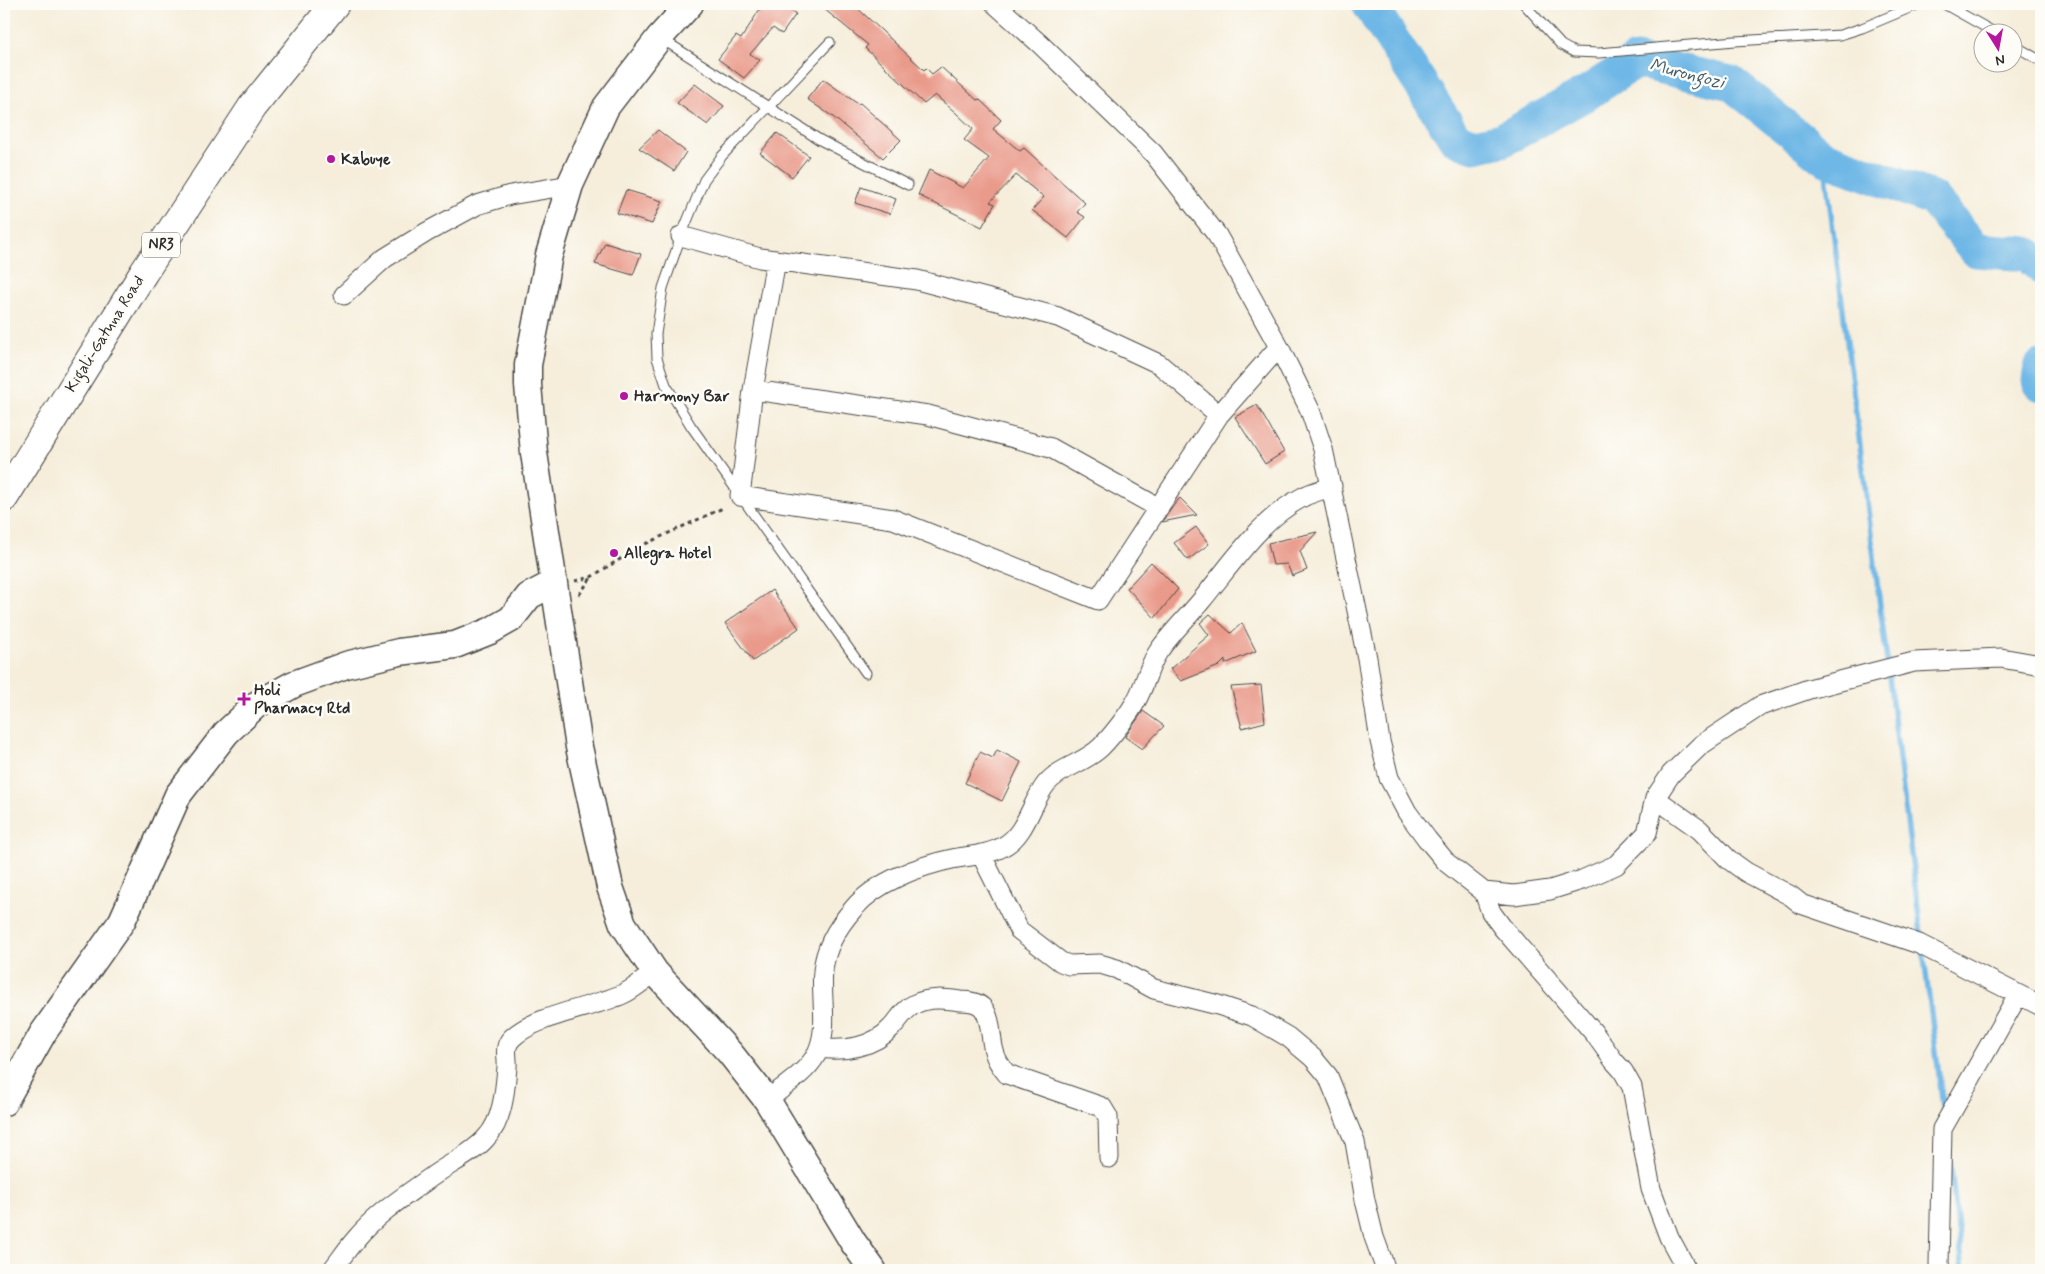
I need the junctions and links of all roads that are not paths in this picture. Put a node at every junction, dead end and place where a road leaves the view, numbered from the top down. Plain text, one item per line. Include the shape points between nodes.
1 (335, 4) edge
2 (690, 4) edge
3 (995, 4) edge
4 (1524, 4) edge
5 (1919, 4) edge
6 (1944, 4) edge
7 (1976, 22) edge
8 (659, 38) junction
9 (830, 42) dead end
10 (2022, 50) edge
11 (2041, 61) edge
12 (769, 108) junction
13 (908, 185) dead end
14 (570, 186) junction
15 (681, 236) junction
16 (776, 260) junction
17 (344, 295) dead end
18 (1280, 347) junction
19 (754, 390) junction
20 (1220, 415) junction
21 (1332, 486) junction
22 (740, 496) junction
23 (4, 498) edge
24 (1159, 508) junction
25 (554, 583) junction
26 (2041, 665) edge
27 (866, 673) dead end
28 (1655, 798) junction
29 (982, 854) junction
30 (1484, 892) junction
31 (655, 972) junction
32 (2018, 995) junction
33 (2041, 1006) edge
34 (820, 1048) junction
35 (4, 1099) edge
36 (767, 1100) junction
37 (1109, 1158) dead end
38 (332, 1270) edge
39 (873, 1270) edge
40 (1386, 1270) edge
41 (1687, 1270) edge
42 (1941, 1270) edge

1 - 23 highway, Kigali-Gatuna Road / NR3 via 231,138
2 - 8 street
3 - 18 street via 1153,153 1217,235
4 - 5 lane via 1562,45 1574,52 1599,53 1840,35
6 - 7 lane
8 - 12 lane
8 - 14 street via 606,107
9 - 12 lane
10 - 11 lane
12 - 13 lane via 820,140
12 - 15 lane via 722,156 704,180
14 - 17 street via 510,194 477,205 385,258
14 - 25 street via 548,255 528,365 534,453
15 - 16 street
15 - 22 lane via 663,288 656,334 657,358 666,385
16 - 19 street
16 - 20 street via 917,280 1058,317 1159,364
18 - 20 street
18 - 21 street via 1310,410
19 - 22 street
19 - 24 street via 928,415 1051,448
20 - 24 street
21 - 29 street via 1303,497 1266,523 1157,653 1136,702 1102,746 1047,782 1014,837 1004,846
21 - 30 street via 1389,778 1406,812 1426,839 1446,863
22 - 24 street via 893,518 1098,600
22 - 27 lane
25 - 31 street via 579,747 610,887 623,924
25 - 35 street via 528,596 511,619 455,645 399,652 346,665 294,684 256,705 226,733 178,795 122,921 44,1033
26 - 28 street via 2001,658 1914,662 1768,703 1701,744 1671,774
28 - 30 street via 1647,833 1616,865 1550,890 1514,895
28 - 32 street via 1700,830 1728,859 1801,904 1919,944
29 - 34 street via 923,867 881,886 855,906 828,949 823,972 824,1011
29 - 40 street via 1019,930 1061,962 1069,965 1100,964 1154,989 1252,1016 1288,1037 1313,1058 1328,1076 1355,1142 1365,1200
30 - 41 street via 1491,912 1502,927 1594,1033 1632,1087 1652,1189 1669,1237
31 - 36 street via 730,1053
31 - 38 street via 625,993 548,1018 510,1039 506,1046 507,1064 497,1124 463,1157 375,1220
32 - 33 street
32 - 42 street via 1942,1129
34 - 36 street via 809,1064
34 - 37 street via 846,1049 876,1039 890,1030 914,1004 931,998 981,1005 986,1013 994,1053 1008,1074 1102,1106 1108,1117
36 - 39 street

